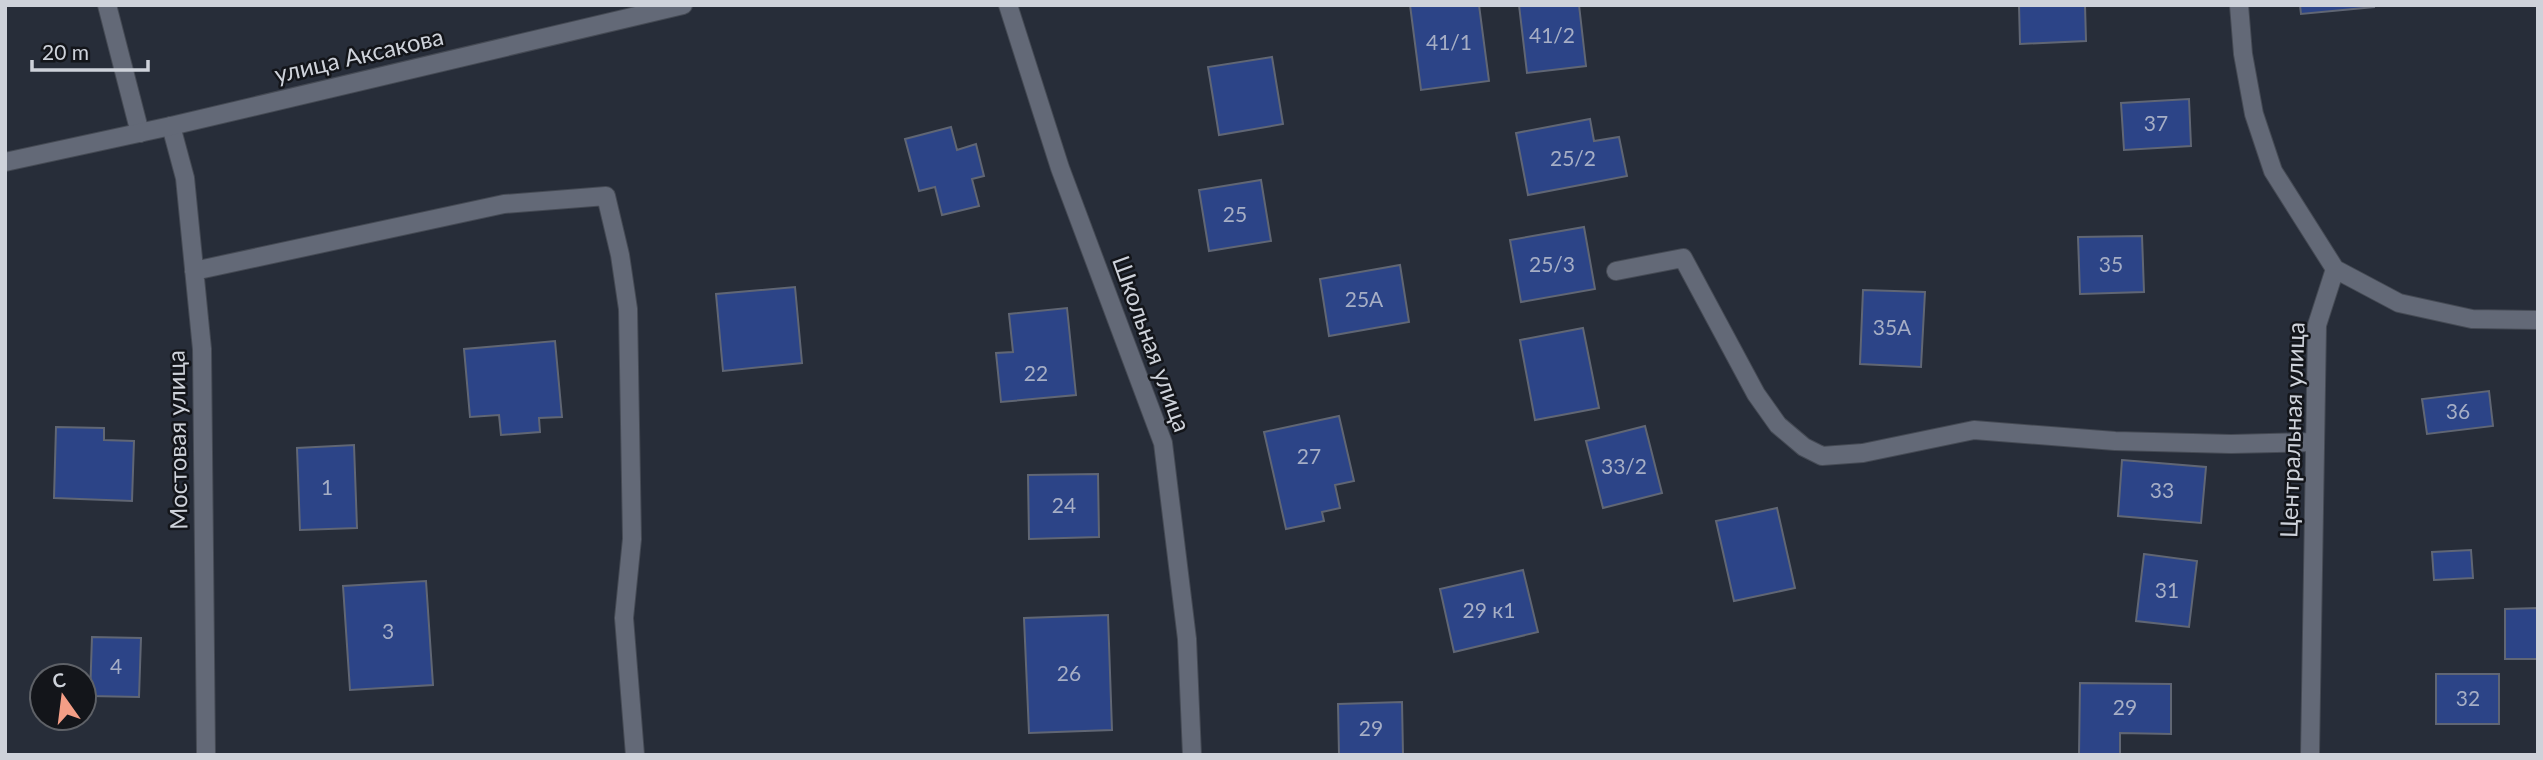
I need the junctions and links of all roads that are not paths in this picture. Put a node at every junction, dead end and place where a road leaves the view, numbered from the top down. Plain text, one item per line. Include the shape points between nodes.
1 (107, 5) edge
2 (682, 5) edge
3 (1008, 5) edge
4 (2239, 5) edge
5 (171, 126) junction
6 (140, 133) junction
7 (5, 162) edge
8 (2335, 268) junction
9 (194, 271) junction
10 (1616, 271) dead end
11 (2538, 320) edge
12 (2314, 442) junction
13 (206, 755) edge
14 (635, 755) edge
15 (1192, 755) edge
16 (2310, 755) edge

1 - 6 street
2 - 5 street, улица Аксакова
3 - 15 street, Школьная улица via 1060,168 1163,443 1187,639
4 - 8 street via 2254,114 2273,171
5 - 6 street, улица Аксакова
5 - 9 street, Мостовая улица via 185,178
6 - 7 street, улица Аксакова
8 - 11 street via 2399,303 2472,319
8 - 12 street, Центральная улица via 2317,325
9 - 13 street, Мостовая улица via 202,349
9 - 14 street via 505,204 606,196 628,309 632,539 624,618
10 - 12 street via 1683,258 1763,405 1778,425 1822,456 1863,453 1974,430 2115,441
12 - 16 street, Центральная улица

